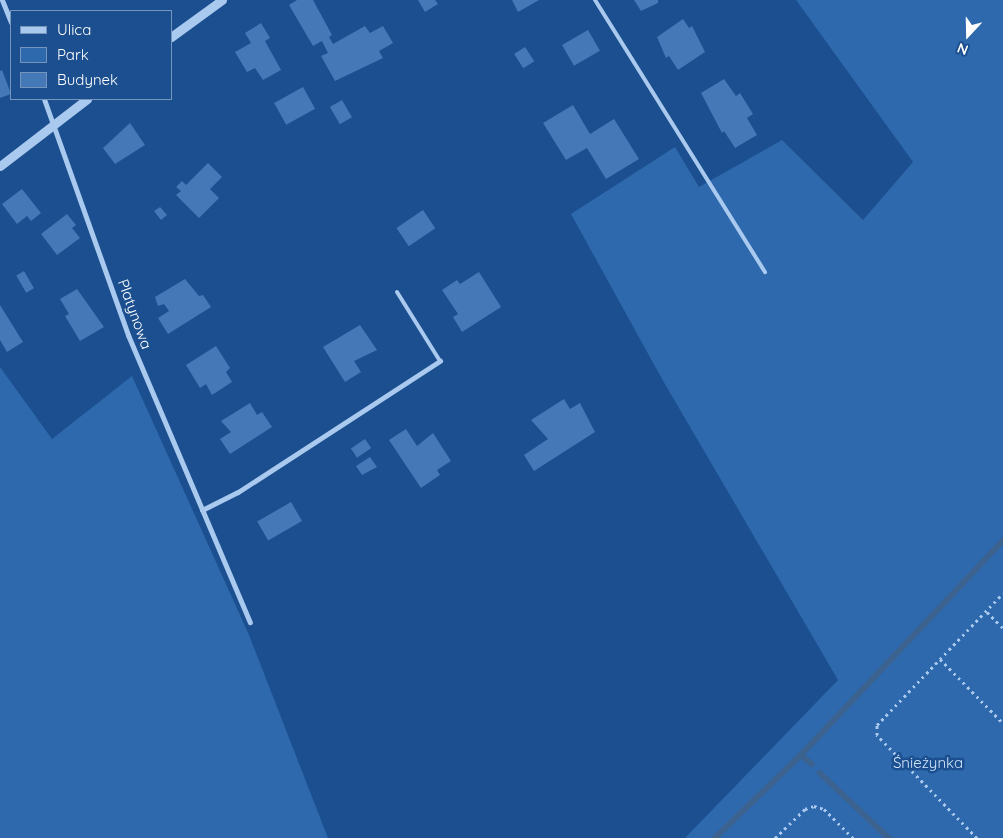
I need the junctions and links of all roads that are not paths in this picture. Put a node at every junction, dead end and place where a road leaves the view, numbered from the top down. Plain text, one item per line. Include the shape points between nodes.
1 (2, 0) edge
2 (222, 0) edge
3 (595, 0) edge
4 (10, 20) edge
5 (172, 36) edge
6 (44, 100) edge
7 (87, 100) edge
8 (54, 123) junction
9 (0, 166) edge
10 (765, 272) dead end
11 (397, 292) dead end
12 (440, 362) joint
13 (202, 510) junction
14 (250, 622) dead end

1 - 4 street
2 - 5 street
3 - 10 lane
6 - 8 street, Platynowa
7 - 8 street
8 - 9 street
8 - 13 street, Platynowa via 128,335
11 - 12 lane
12 - 13 street via 238,492
13 - 14 street, Platynowa

